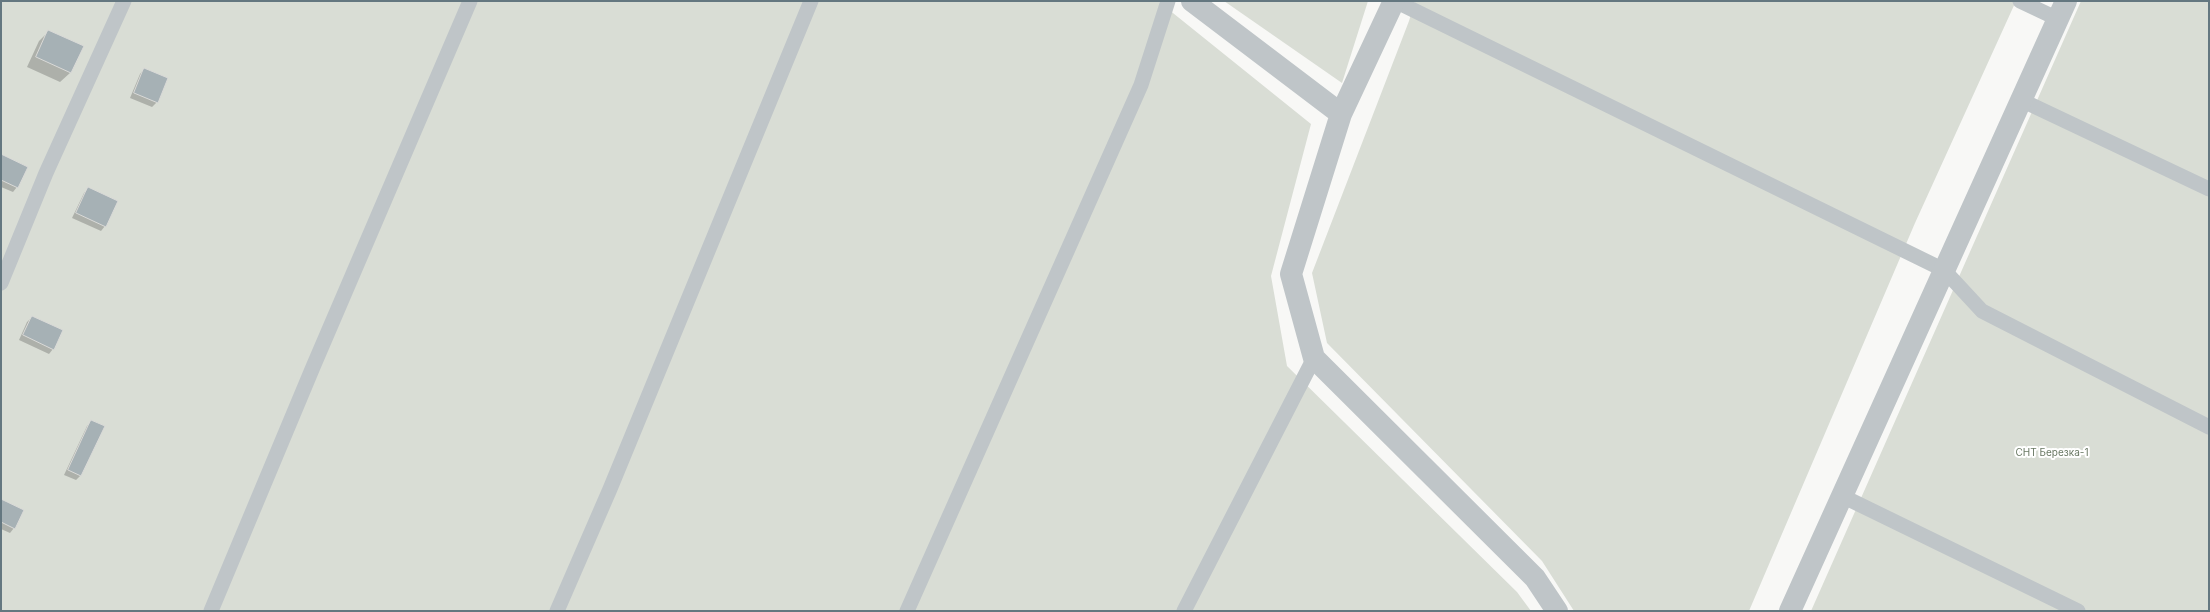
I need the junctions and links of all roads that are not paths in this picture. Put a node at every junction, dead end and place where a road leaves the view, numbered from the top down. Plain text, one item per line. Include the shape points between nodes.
1 (124, 1) edge
2 (470, 1) edge
3 (811, 1) edge
4 (1168, 1) edge
5 (1192, 1) edge
6 (1395, 1) edge
7 (2020, 1) edge
8 (2062, 10) edge
9 (2021, 100) junction
10 (1340, 114) junction
11 (2209, 189) edge
12 (1944, 270) junction
13 (1, 283) edge
14 (1314, 358) junction
15 (2209, 427) edge
16 (1842, 496) junction
17 (211, 611) edge
18 (557, 611) edge
19 (907, 611) edge
20 (1184, 611) edge
21 (1557, 611) edge
22 (1790, 611) edge
23 (2078, 611) edge

1 - 13 lane via 46,173
2 - 17 lane
3 - 18 lane via 613,482
4 - 19 lane via 1141,85
5 - 10 street
6 - 10 street
6 - 12 lane
7 - 8 lane
8 - 9 street
9 - 11 lane
9 - 12 street
10 - 14 street via 1291,274
12 - 15 lane via 1982,311
12 - 16 street
14 - 20 lane
14 - 21 street via 1535,578
16 - 22 street
16 - 23 lane

